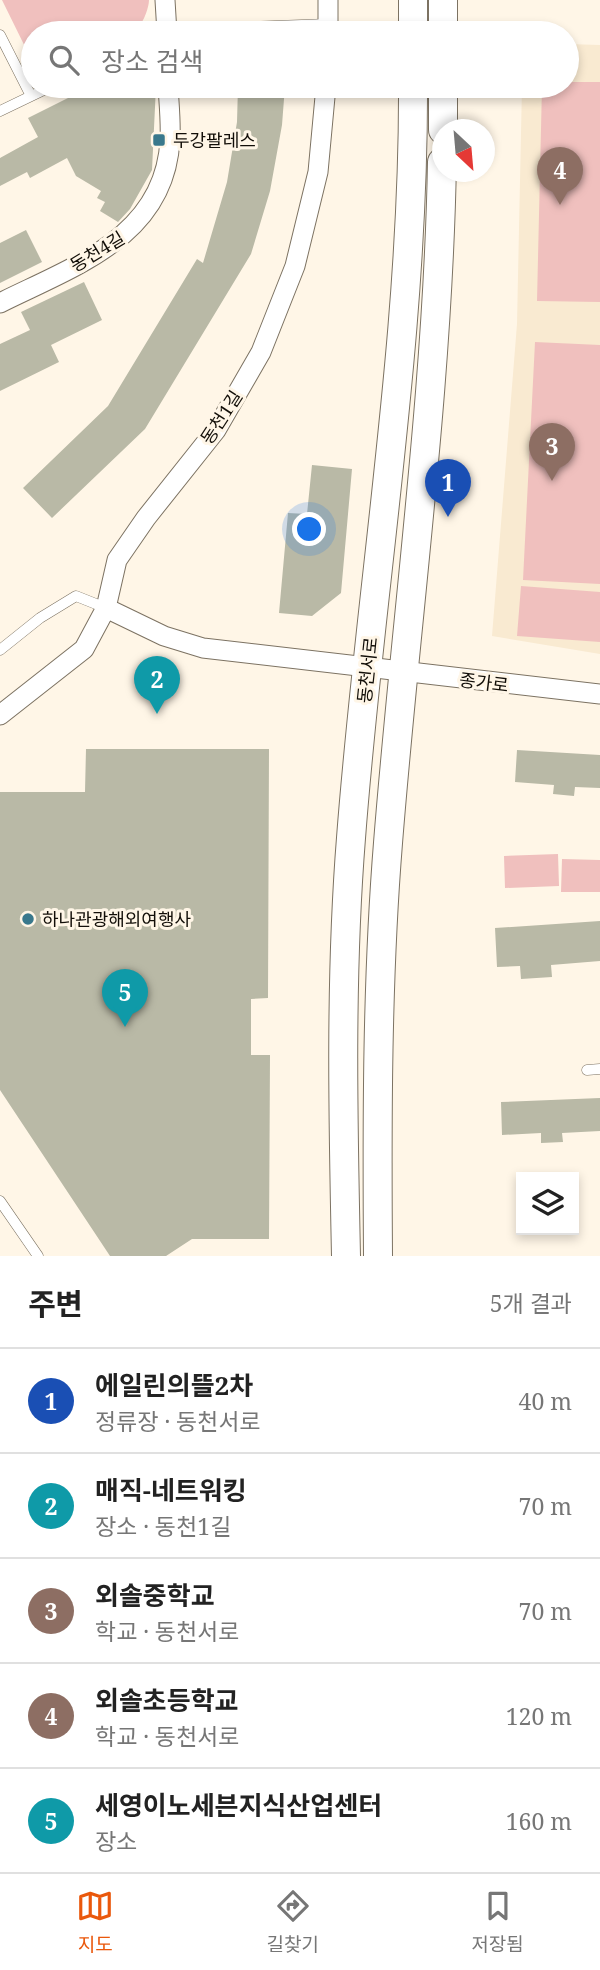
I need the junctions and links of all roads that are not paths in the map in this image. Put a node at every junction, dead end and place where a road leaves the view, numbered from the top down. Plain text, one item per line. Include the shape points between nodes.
1 (165, 0) edge
2 (328, 0) edge
3 (413, 0) edge
4 (443, 0) edge
5 (164, 21) edge
6 (329, 21) edge
7 (413, 21) edge
8 (443, 21) edge
9 (0, 35) edge
10 (21, 76) edge
11 (27, 98) edge
12 (169, 98) edge
13 (325, 98) edge
14 (413, 98) edge
15 (443, 98) edge
16 (0, 111) edge
17 (443, 119) edge
18 (442, 182) edge
19 (0, 303) edge
20 (106, 608) junction
21 (0, 650) edge
22 (368, 667) junction
23 (404, 672) junction
24 (600, 694) edge
25 (0, 715) edge
26 (600, 1069) edge
27 (587, 1070) dead end
28 (0, 1201) edge
29 (37, 1255) edge
30 (346, 1256) edge
31 (378, 1256) edge

1 - 5 street
2 - 6 street
3 - 7 main road
4 - 8 main road
9 - 10 lane
11 - 16 lane
12 - 19 street, 동천4길 via 170,142 163,177 128,233 97,255
13 - 20 street, 동천1길 via 318,172 295,266 261,352 216,430 117,560
14 - 22 main road, 동천서로 via 400,363
15 - 17 main road
18 - 23 main road, 동천서로 via 435,363
20 - 21 lane via 76,596
20 - 22 street, 종가로 via 164,636 203,648
20 - 25 street, 동천1길 via 84,649
22 - 23 street, 종가로
22 - 30 main road, 동천서로 via 345,933
23 - 24 street, 종가로
23 - 31 main road, 동천서로 via 382,934
26 - 27 lane
28 - 29 lane

